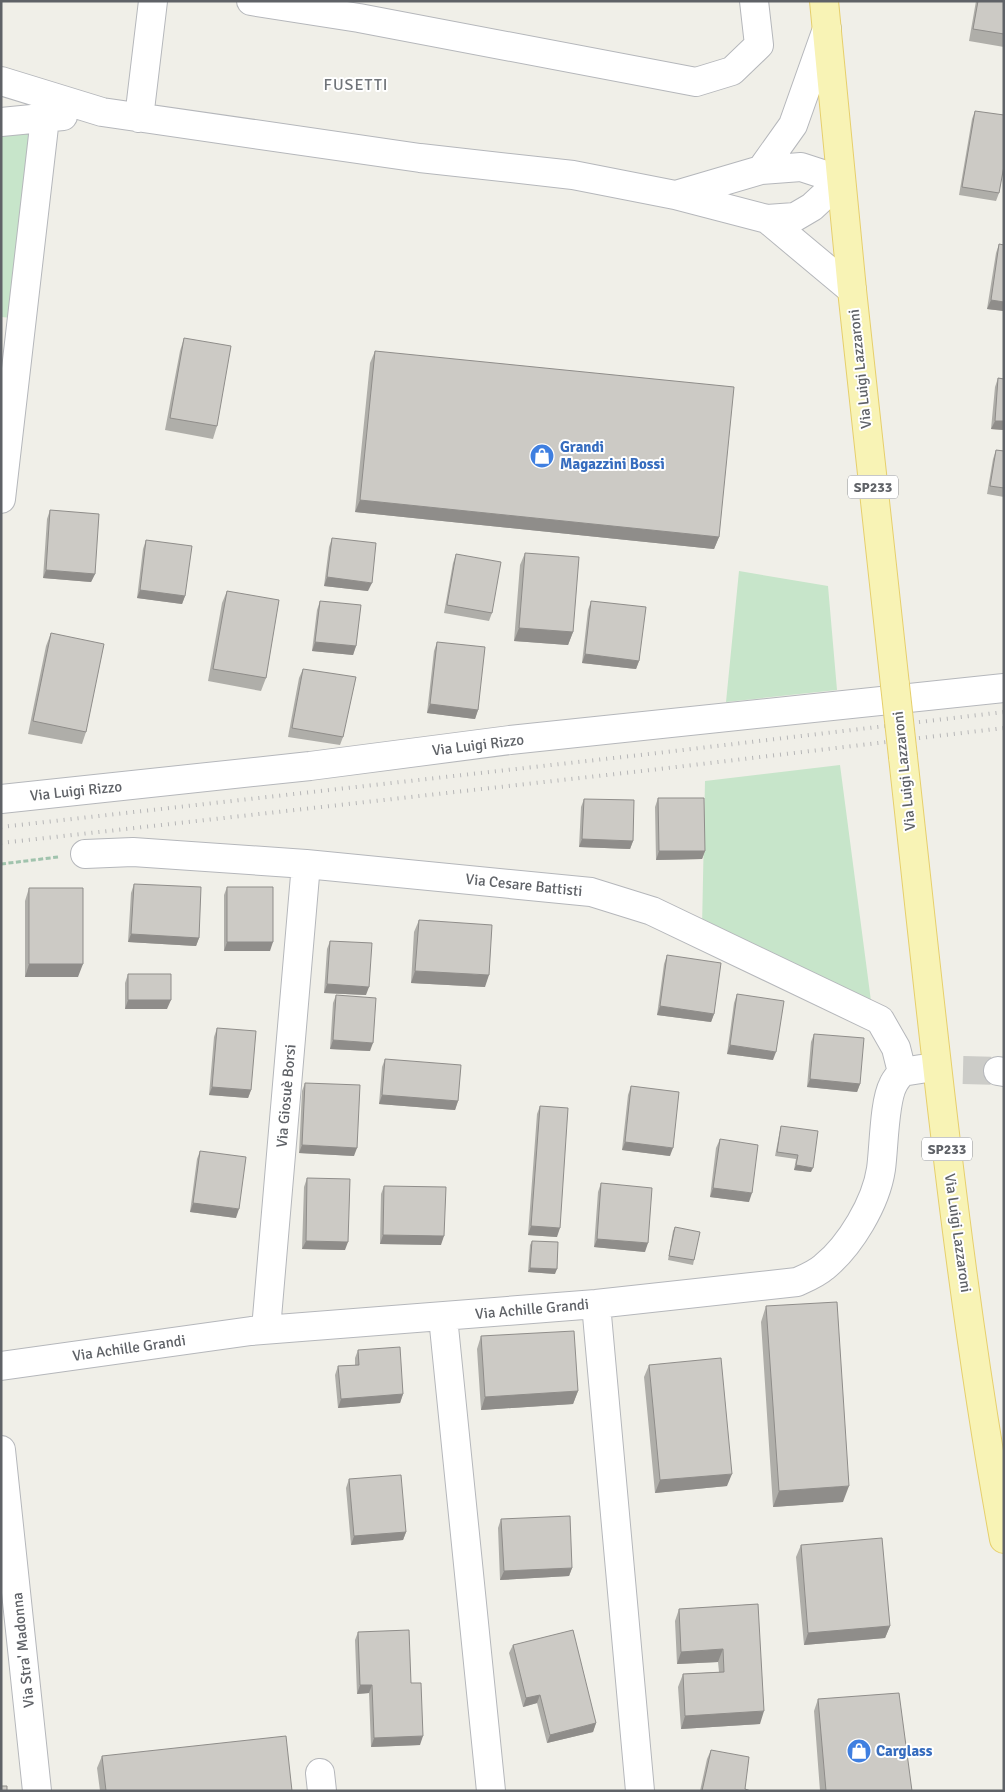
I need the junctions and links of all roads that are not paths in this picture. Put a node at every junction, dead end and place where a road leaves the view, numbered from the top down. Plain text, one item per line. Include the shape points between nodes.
1 (153, 1) edge
2 (252, 1) edge
3 (754, 1) edge
4 (824, 1) edge
5 (826, 29) junction
6 (1, 81) edge
7 (102, 112) junction
8 (45, 118) junction
9 (138, 118) junction
10 (1, 122) edge
11 (760, 170) junction
12 (841, 180) junction
13 (675, 195) junction
14 (768, 219) junction
15 (852, 290) junction
16 (1, 499) edge
17 (1004, 688) edge
18 (1, 799) edge
19 (85, 854) road end
20 (306, 864) junction
21 (911, 1070) joint
22 (596, 1304) junction
23 (443, 1317) junction
24 (266, 1329) junction
25 (1, 1366) edge
26 (1, 1450) edge
27 (1004, 1539) edge
28 (38, 1791) edge
29 (491, 1791) edge
30 (640, 1791) edge

1 - 9 street
2 - 3 street via 360,18 696,82 732,72 758,45
4 - 5 main road, Via Luigi Lazzaroni / SP233
5 - 11 street via 793,125
5 - 12 main road, Via Luigi Lazzaroni / SP233
6 - 7 street
7 - 8 street
7 - 9 street
8 - 10 street
8 - 16 street
9 - 13 street via 420,158 573,174
11 - 12 street via 801,168
11 - 13 street
12 - 14 street via 812,207 795,217
12 - 15 main road, Via Luigi Lazzaroni / SP233
13 - 14 street
14 - 15 street
15 - 27 main road, Via Luigi Lazzaroni / SP233, bridge via 948,1163
17 - 18 street, Via Luigi Rizzo via 520,739 310,766
19 - 20 street, Via Cesare Battisti via 133,852
20 - 21 street, Via Cesare Battisti via 591,892 652,911 880,1020
20 - 24 street, Via Giosuè Borsi
21 - 22 street, Via Achille Grandi via 892,1086 881,1171 865,1214 845,1246 824,1268 797,1282 782,1285
22 - 23 street, Via Achille Grandi
22 - 30 street
23 - 24 street, Via Achille Grandi
23 - 29 street
24 - 25 street, Via Achille Grandi
26 - 28 street, Via Stra' Madonna

